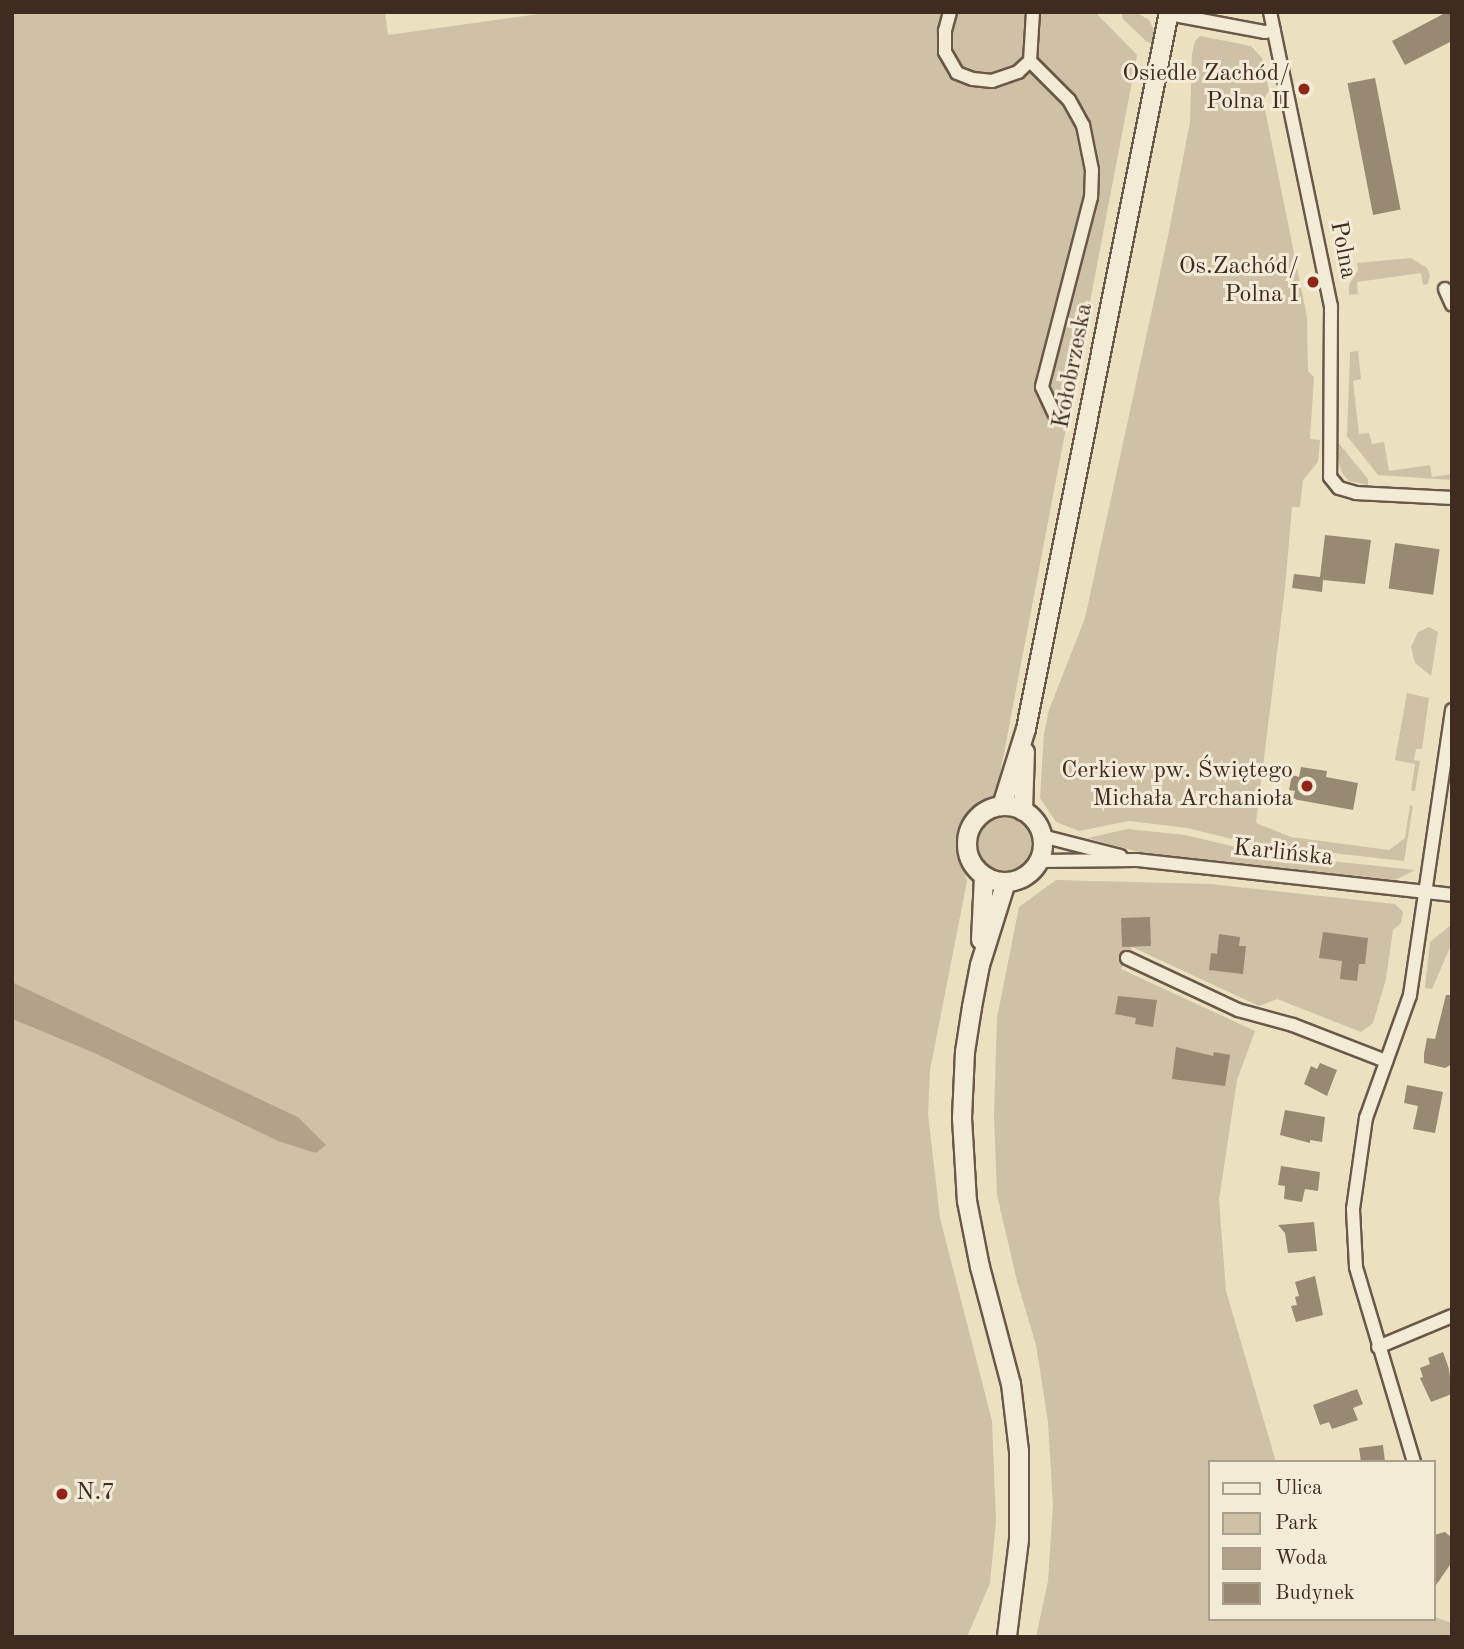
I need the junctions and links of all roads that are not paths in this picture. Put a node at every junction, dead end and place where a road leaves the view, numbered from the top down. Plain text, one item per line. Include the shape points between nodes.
1 (950, 12) edge
2 (1033, 12) edge
3 (1270, 12) edge
4 (1169, 13) edge
5 (1274, 30) junction
6 (1030, 61) junction
7 (1445, 289) dead end
8 (1452, 305) edge
9 (1054, 413) dead end
10 (1452, 498) edge
11 (1452, 710) edge
12 (1026, 729) junction
13 (1002, 806) junction
14 (1023, 811) junction
15 (1042, 836) junction
16 (1137, 860) junction
17 (1039, 861) junction
18 (985, 877) junction
19 (1006, 882) junction
20 (1425, 891) junction
21 (1452, 895) edge
22 (1127, 958) dead end
23 (980, 965) junction
24 (1386, 1061) junction
25 (1452, 1316) edge
26 (1378, 1347) junction
27 (1413, 1460) edge
28 (1007, 1637) edge

1 - 6 street via 945,52 957,73 992,81 1018,72
2 - 6 street
3 - 5 street, Polna
4 - 5 street
4 - 12 main road, Kołobrzeska
5 - 10 street, Polna via 1331,306 1328,466 1332,482 1356,493
6 - 9 street via 1054,82 1083,125 1092,170 1091,197 1042,387
7 - 8 street
11 - 20 street
12 - 13 main road, Kołobrzeska
12 - 14 main road, Kołobrzeska
13 - 14 main road
13 - 18 main road via 982,814 970,830 967,851
14 - 15 main road via 1035,821
15 - 16 street, Karlińska
15 - 17 main road
16 - 17 street, Karlińska
16 - 20 street, Karlińska
17 - 19 main road via 1022,878
18 - 19 main road
18 - 23 main road
19 - 23 main road
20 - 21 street, Karlińska
20 - 24 street via 1410,995
22 - 24 street via 1238,1010
23 - 28 main road via 965,1052 963,1159 974,1242 1005,1358 1020,1451 1020,1540
24 - 26 street via 1366,1118 1353,1209 1356,1267
25 - 26 street
26 - 27 street

